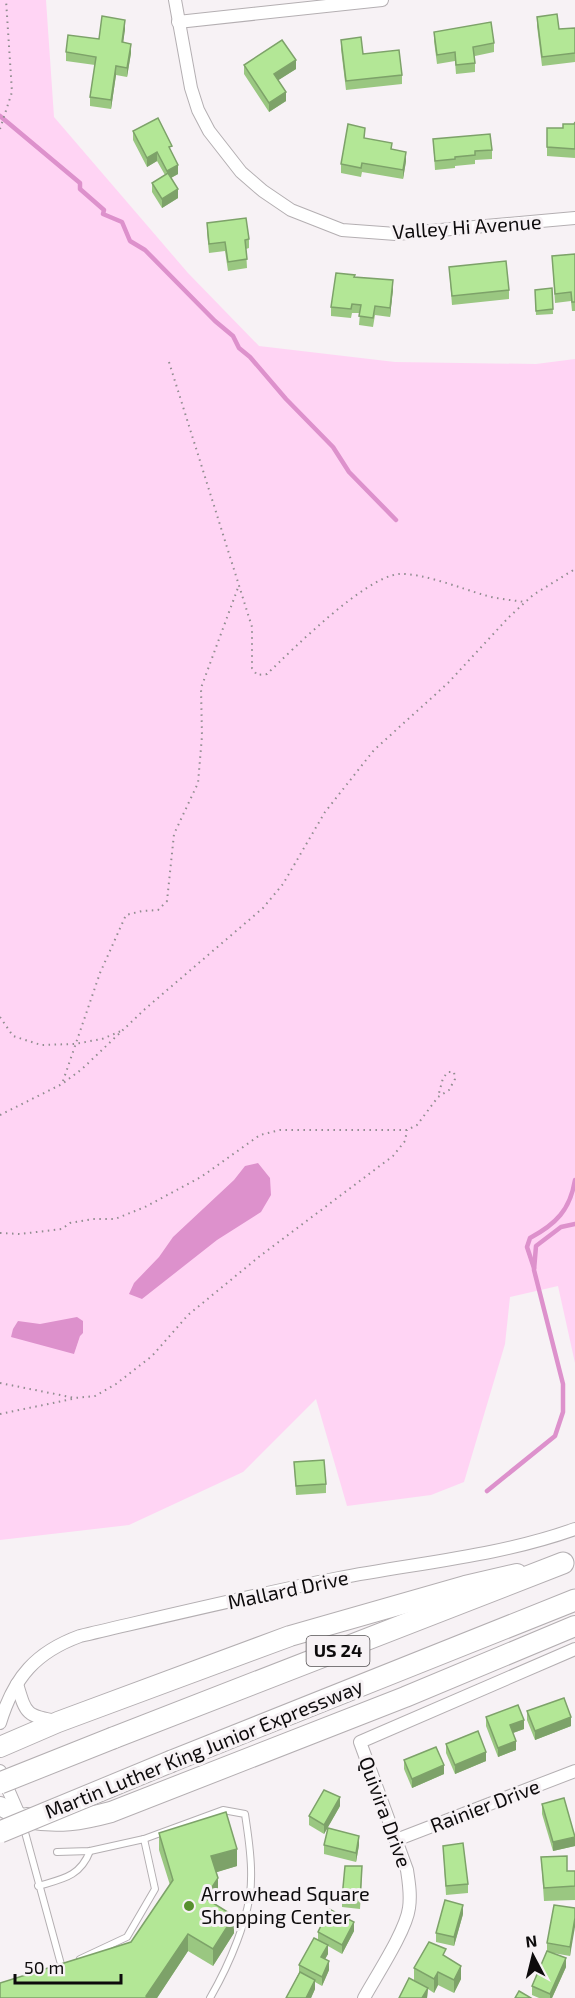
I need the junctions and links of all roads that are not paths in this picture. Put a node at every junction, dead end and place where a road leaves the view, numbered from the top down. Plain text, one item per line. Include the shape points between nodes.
1 (175, 0) edge
2 (382, 0) edge
3 (178, 22) junction
4 (575, 218) edge
5 (575, 1529) edge
6 (569, 1561) edge
7 (575, 1600) edge
8 (575, 1626) edge
9 (575, 1649) edge
10 (17, 1684) junction
11 (58, 1722) junction
12 (0, 1723) edge
13 (0, 1747) edge
14 (575, 1771) edge
15 (0, 1775) edge
16 (0, 1806) edge
17 (20, 1817) junction
18 (0, 1832) edge
19 (144, 1839) junction
20 (396, 1840) junction
21 (90, 1851) junction
22 (57, 1852) dead end
23 (38, 1886) junction
24 (62, 1968) junction
25 (51, 1971) edge
26 (210, 1998) edge
27 (364, 1998) edge

1 - 3 street, Valley Hi Avenue
2 - 3 street
3 - 4 street, Valley Hi Avenue via 191,88 209,131 241,172 291,210 342,230 396,234
5 - 10 street, Mallard Drive via 542,1541 290,1588 80,1636 50,1649
6 - 11 highway via 290,1636
6 - 15 highway, Martin Luther King Junior Expressway / US 24, bridge via 113,1738
7 - 18 highway, Martin Luther King Junior Expressway / US 24, bridge
8 - 17 highway via 111,1812 80,1821 46,1822
9 - 20 street, Quivira Drive via 360,1742
10 - 11 street via 28,1713
10 - 12 street, Mallard Drive
11 - 13 highway
14 - 20 street, Rainier Drive
15 - 17 street
16 - 17 main road
17 - 23 lane
19 - 21 lane
19 - 24 lane via 155,1889 127,1937
19 - 26 lane via 223,1810 245,1814 251,1881 246,1911 227,1968
20 - 27 street, Quivira Drive via 407,1870 409,1910
21 - 22 lane
21 - 23 lane via 73,1875
23 - 24 lane
24 - 25 lane

